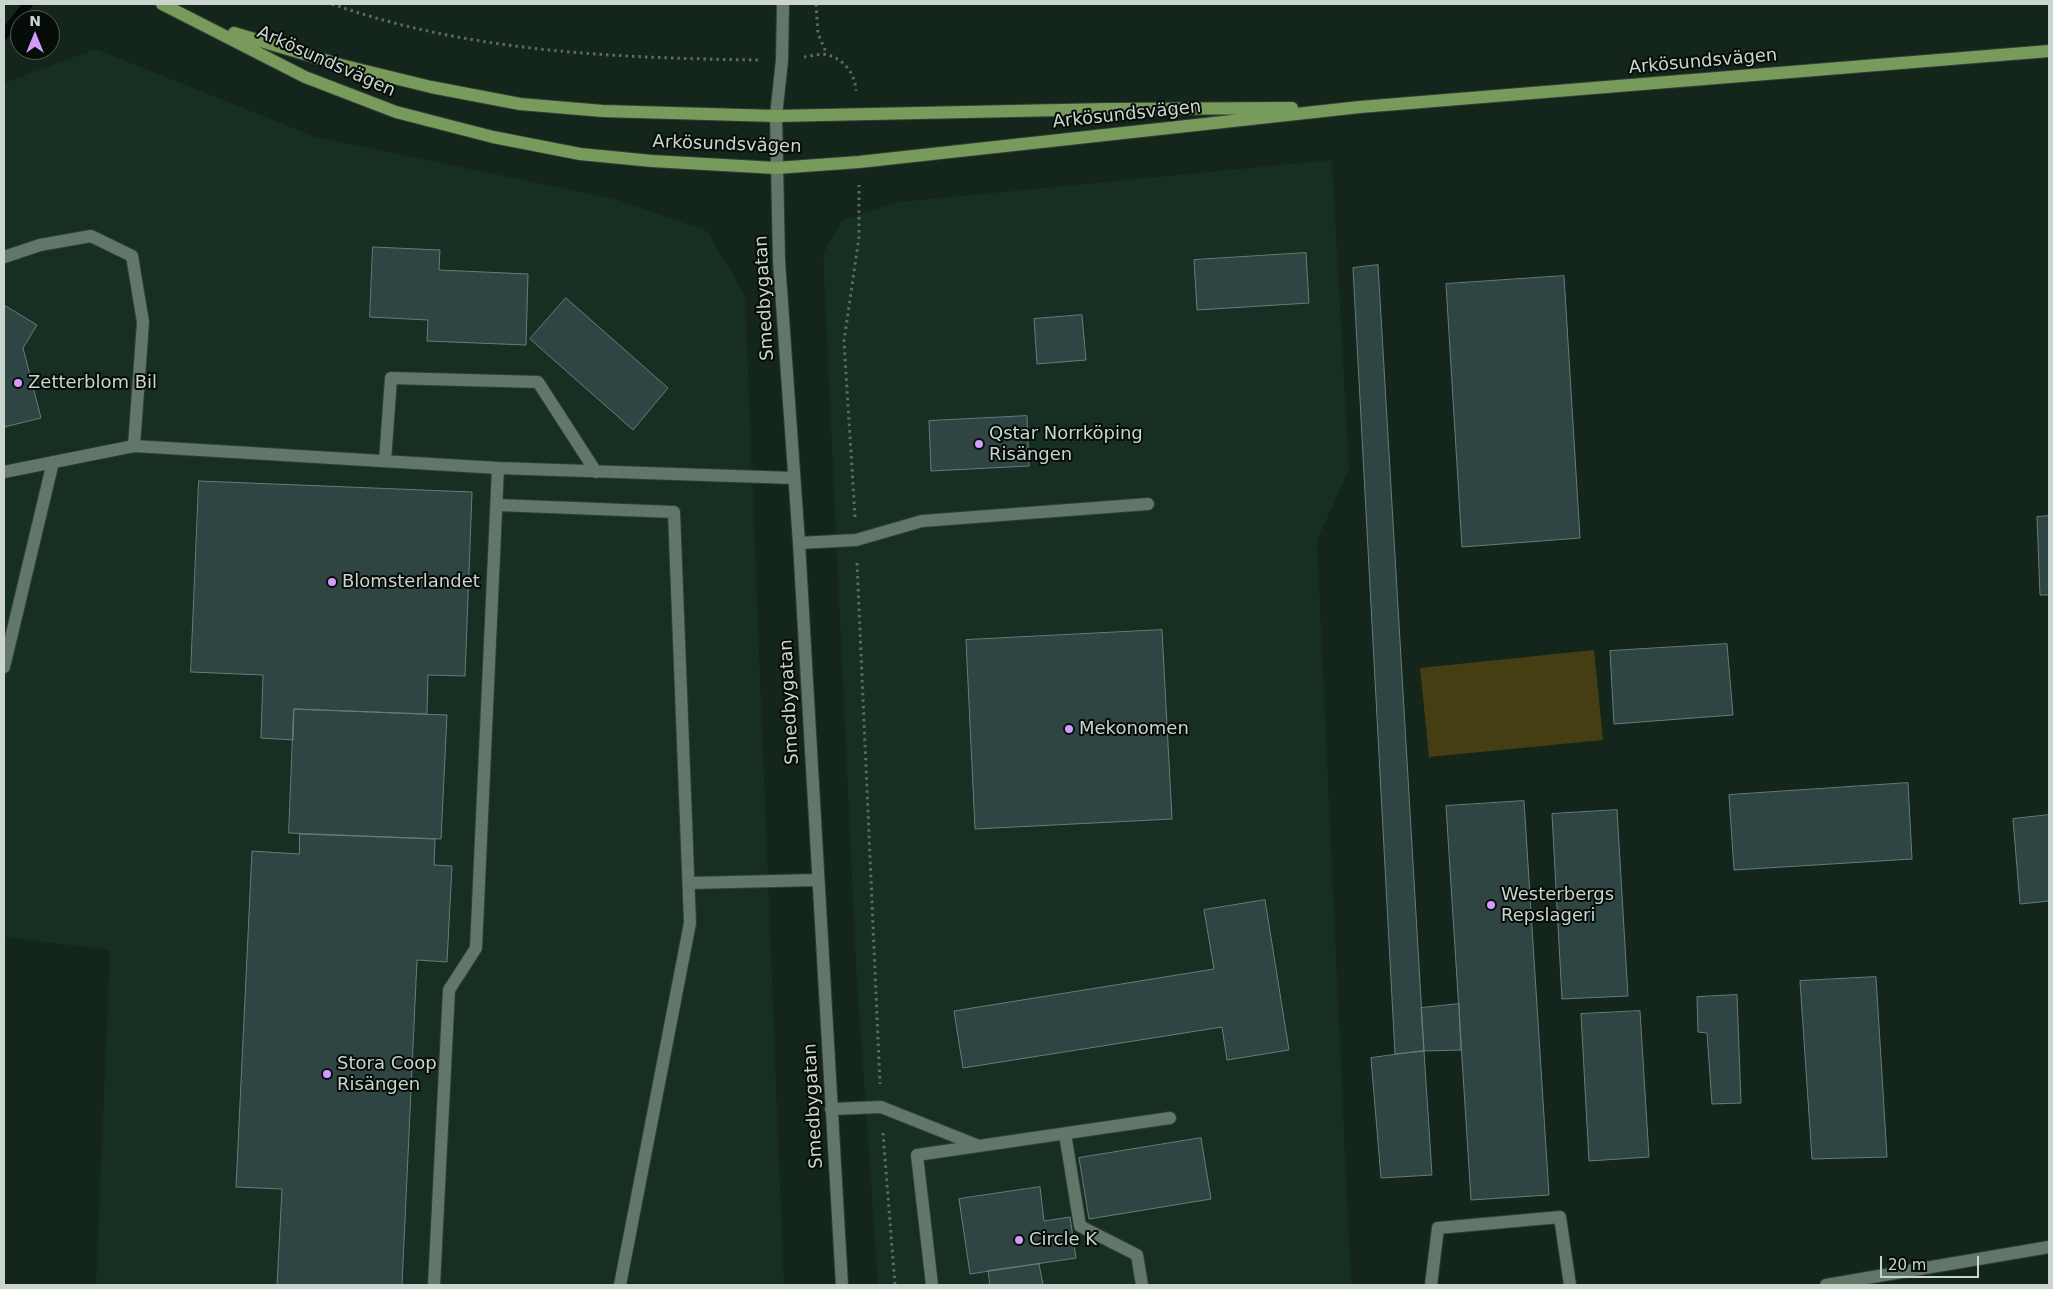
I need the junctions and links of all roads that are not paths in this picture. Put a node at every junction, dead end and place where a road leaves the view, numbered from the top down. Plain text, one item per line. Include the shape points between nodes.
1 (162, 4) edge
2 (783, 4) edge
3 (204, 24) junction
4 (2049, 50) edge
5 (1360, 108) junction
6 (776, 116) junction
7 (776, 168) junction
8 (4, 257) edge
9 (134, 446) junction
10 (385, 461) junction
11 (53, 462) junction
12 (498, 468) junction
13 (4, 472) edge
14 (596, 472) junction
15 (793, 478) junction
16 (1148, 504) dead end
17 (498, 505) junction
18 (799, 543) junction
19 (4, 666) edge
20 (817, 880) junction
21 (690, 883) junction
22 (831, 1109) junction
23 (1170, 1118) dead end
24 (1065, 1134) junction
25 (980, 1147) junction
26 (2049, 1248) edge
27 (434, 1285) edge
28 (620, 1285) edge
29 (842, 1285) edge
30 (932, 1285) edge
31 (1142, 1285) edge
32 (1431, 1285) edge
33 (1570, 1285) edge
34 (1826, 1285) edge

1 - 3 main road, Arkösundsvägen
2 - 6 street, Smedbygatan
3 - 6 main road, Arkösundsvägen via 341,65 520,104 603,111
3 - 7 main road, Arkösundsvägen via 305,77 396,112 493,137 580,154
4 - 5 main road, Arkösundsvägen
5 - 6 main road, Arkösundsvägen via 1098,109
5 - 7 main road, Arkösundsvägen via 869,161
6 - 7 street, Smedbygatan
7 - 15 street, Smedbygatan
8 - 9 street via 40,245 91,236 132,256 143,322
9 - 10 street
9 - 11 street
10 - 12 street
10 - 14 street via 391,378 538,382
11 - 13 street
11 - 19 street
12 - 14 street
12 - 17 street
14 - 15 street
15 - 18 street, Smedbygatan
16 - 18 street via 922,521 856,540
17 - 21 street via 674,512
17 - 27 street via 476,948 449,990
18 - 20 street, Smedbygatan
20 - 21 street
20 - 22 street, Smedbygatan
21 - 28 street via 690,923
22 - 25 street via 881,1107
22 - 29 street, Smedbygatan
23 - 24 street
24 - 25 street
24 - 31 street via 1080,1226 1136,1255
25 - 30 street via 917,1155
26 - 34 street
32 - 33 street via 1438,1228 1560,1217

